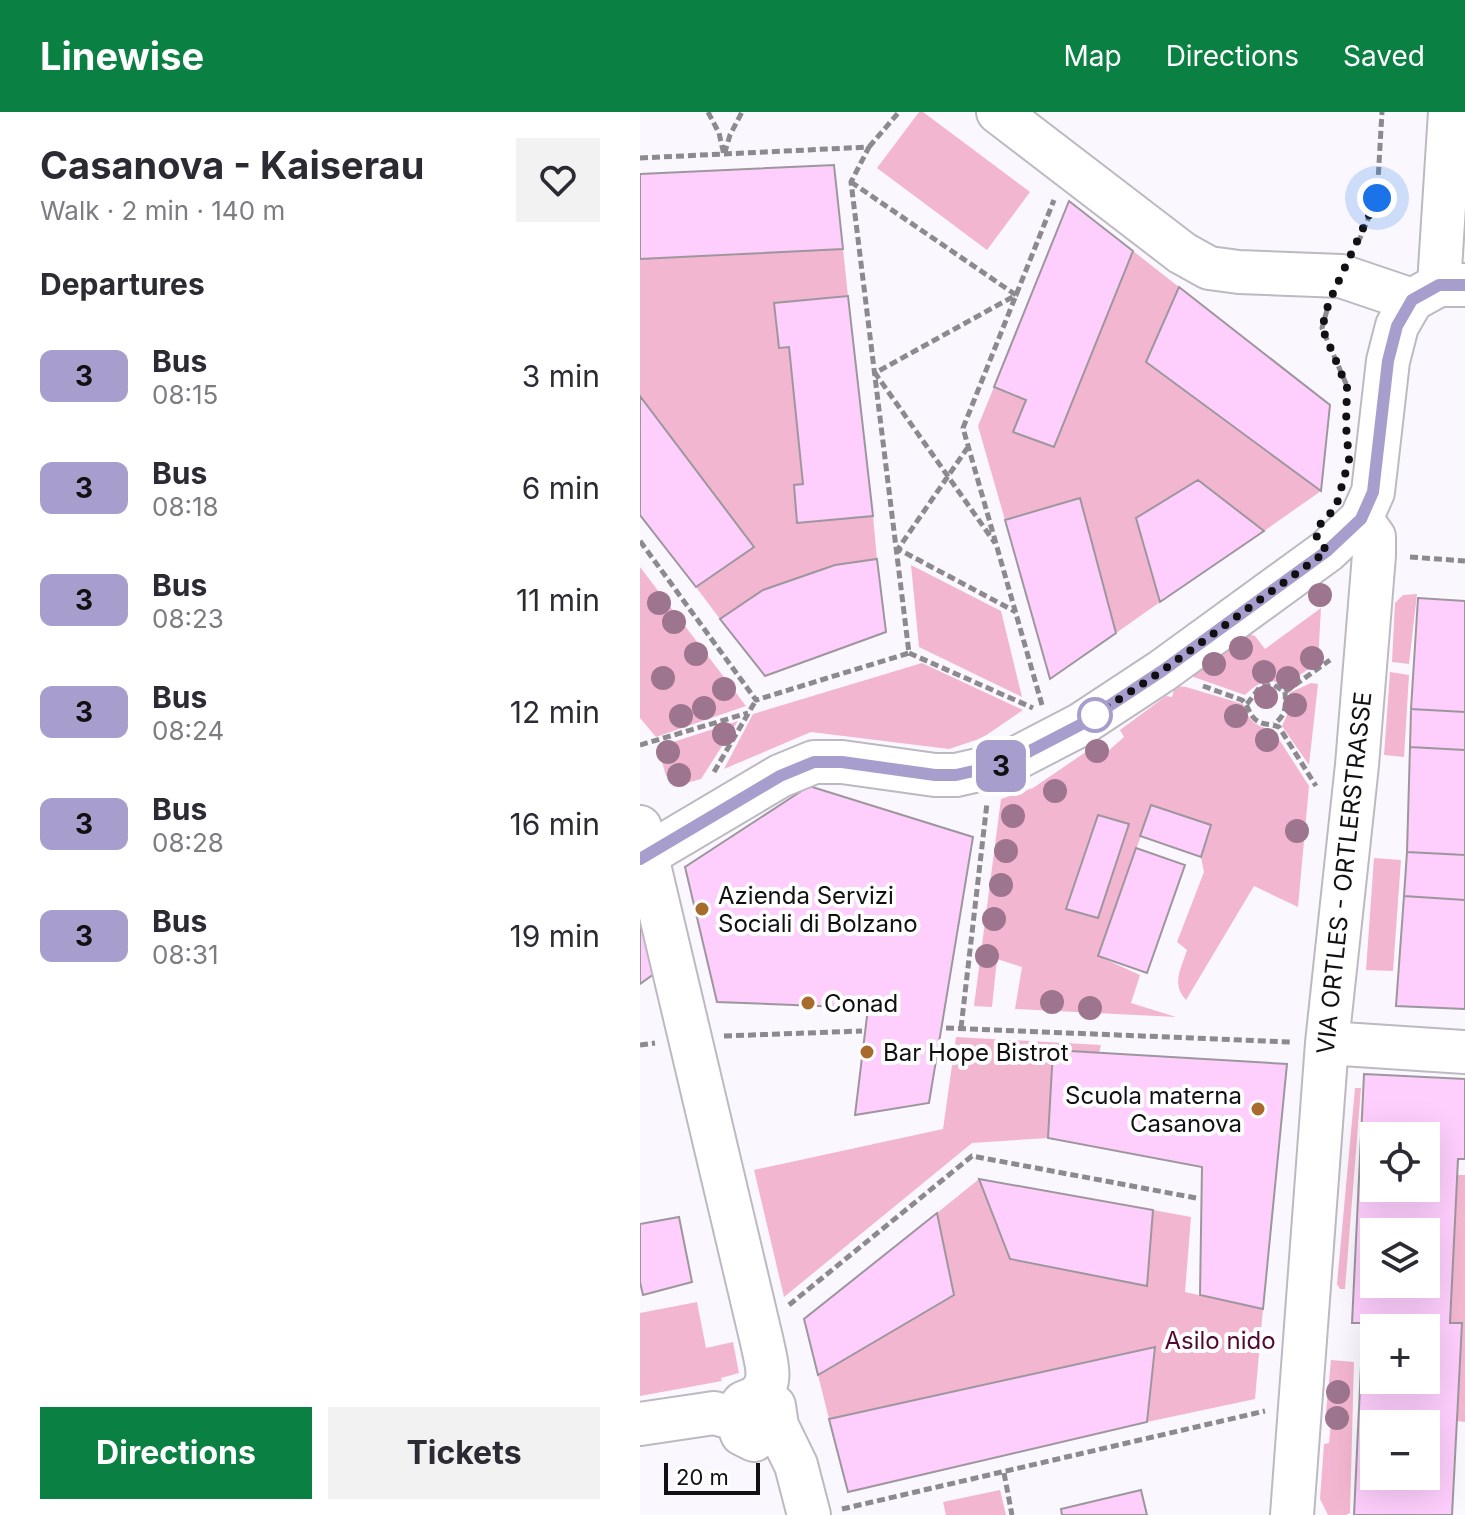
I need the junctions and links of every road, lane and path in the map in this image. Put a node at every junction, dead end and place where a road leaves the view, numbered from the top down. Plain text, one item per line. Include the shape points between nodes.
1 (708, 112) edge
2 (742, 112) edge
3 (899, 112) edge
4 (998, 112) edge
5 (1382, 112) edge
6 (1450, 112) edge
7 (869, 147) junction
8 (724, 155) junction
9 (640, 158) edge
10 (1068, 165) junction
11 (851, 182) junction
12 (1341, 276) junction
13 (1439, 290) edge
14 (1016, 295) junction
15 (875, 373) junction
16 (1347, 400) dead end
17 (969, 446) junction
18 (948, 478) junction
19 (1368, 537) junction
20 (640, 541) edge
21 (998, 547) junction
22 (898, 549) junction
23 (1465, 561) edge
24 (1016, 612) junction
25 (909, 653) junction
26 (1334, 657) dead end
27 (1162, 671) junction
28 (1285, 692) junction
29 (756, 700) junction
30 (1247, 704) junction
31 (748, 713) junction
32 (1274, 724) junction
33 (640, 745) edge
34 (991, 769) junction
35 (707, 785) dead end
36 (1321, 794) dead end
37 (643, 846) edge
38 (946, 1028) dead end
39 (961, 1028) junction
40 (862, 1031) dead end
41 (691, 1037) junction
42 (1327, 1043) junction
43 (1465, 1052) edge
44 (1196, 1198) dead end
45 (784, 1309) dead end
46 (1269, 1410) dead end
47 (756, 1414) junction
48 (640, 1424) edge
49 (1004, 1473) junction
50 (821, 1513) edge
51 (1012, 1515) edge
52 (1292, 1515) edge

1 - 8 path
2 - 8 path
3 - 7 path
4 - 10 street
5 - 12 path via 1377,198
6 - 13 street
7 - 8 path
7 - 11 path
8 - 9 path
10 - 12 street via 1209,268
10 - 14 path
11 - 14 path
11 - 15 path
12 - 13 street
12 - 16 path via 1322,328 1347,387
13 - 19 street, VIA ORTLES - ORTLERSTRASSE via 1397,326 1388,361
14 - 15 path
14 - 17 path via 963,428
15 - 18 path
15 - 22 path
17 - 18 path
17 - 21 path
18 - 21 path
18 - 22 path
19 - 23 path
19 - 27 street via 1327,551
19 - 42 street, VIA ORTLES - ORTLERSTRASSE via 1357,765
20 - 29 path
21 - 24 path
22 - 24 path
22 - 25 path
24 - 25 path via 1044,713
25 - 29 path
26 - 28 path
27 - 30 path
27 - 34 street via 1080,725
28 - 30 path via 1274,685 1260,687
28 - 32 path via 1283,718
29 - 31 path
30 - 32 path via 1252,717
31 - 33 path
31 - 35 path
32 - 36 path
34 - 37 street via 935,775 814,762
34 - 39 path
37 - 41 street
38 - 39 path
39 - 42 path
40 - 41 path
41 - 47 street via 762,1342 768,1380
42 - 43 street
42 - 52 street, VIA ORTLES - ORTLERSTRASSE
44 - 45 path via 972,1156
46 - 49 path
47 - 48 street via 714,1413
47 - 50 street via 796,1465
49 - 50 path
49 - 51 path

